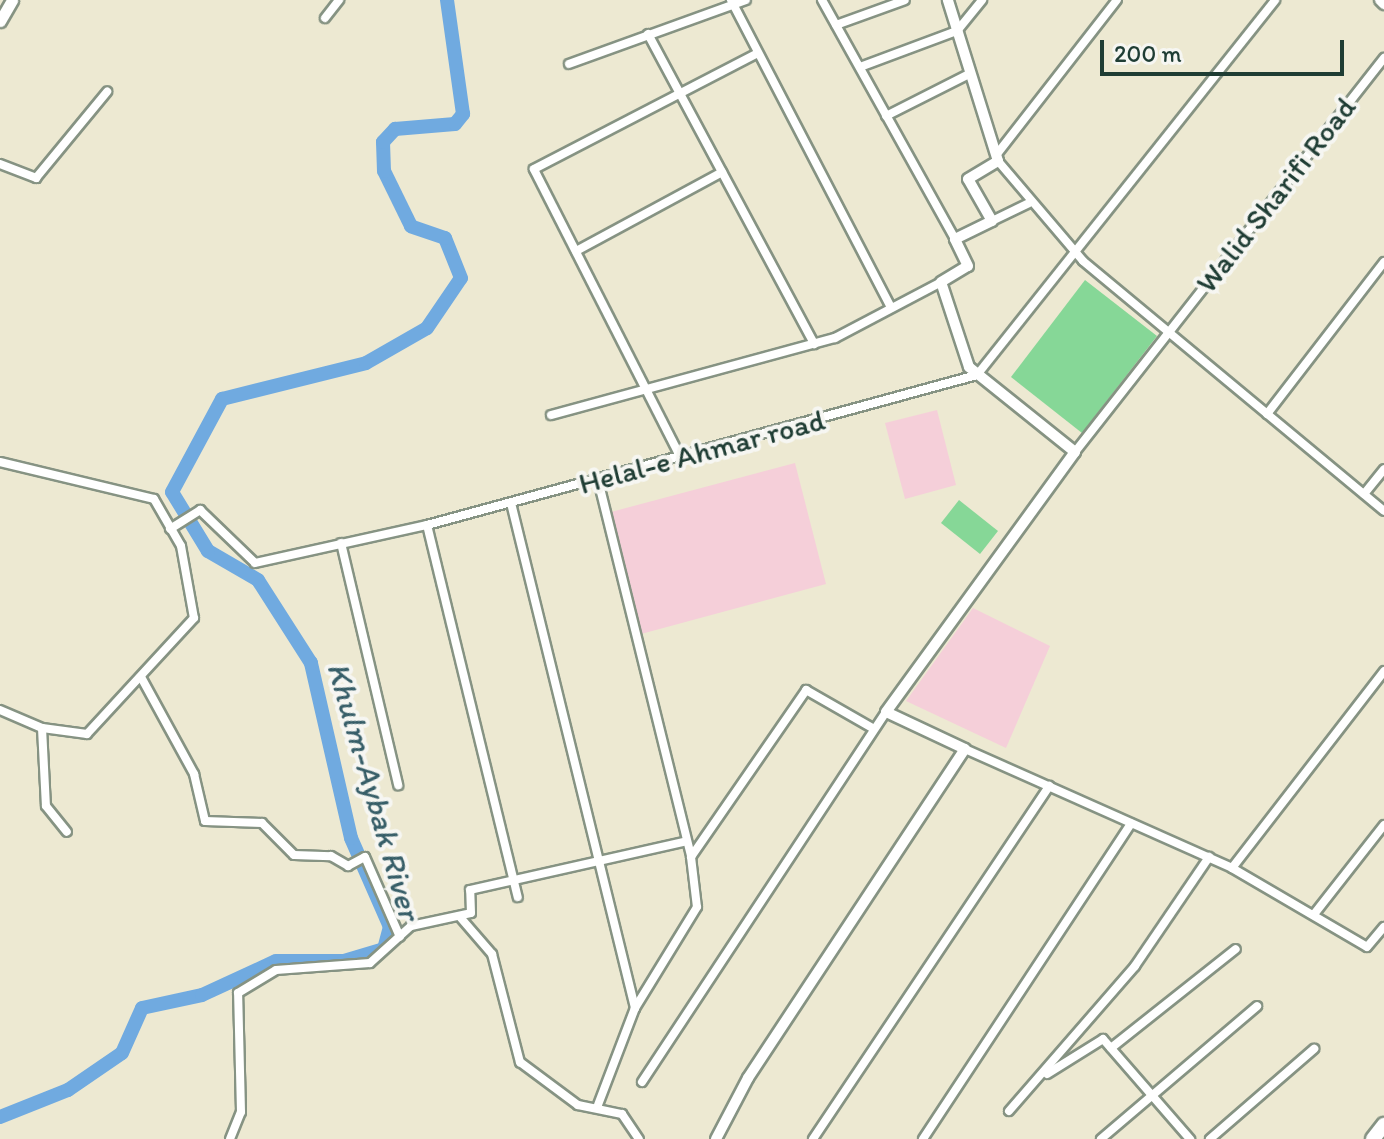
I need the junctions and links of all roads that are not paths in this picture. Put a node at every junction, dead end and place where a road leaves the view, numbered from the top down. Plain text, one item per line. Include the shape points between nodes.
1 (12, 0) edge
2 (339, 0) edge
3 (746, 0) edge
4 (822, 0) edge
5 (905, 0) edge
6 (948, 0) edge
7 (982, 0) edge
8 (1117, 0) edge
9 (1275, 0) edge
10 (732, 2) edge
11 (325, 18) dead end
12 (0, 21) edge
13 (836, 25) junction
14 (957, 31) junction
15 (648, 34) junction
16 (758, 53) junction
17 (1384, 58) edge
18 (569, 64) dead end
19 (860, 67) junction
20 (971, 73) junction
21 (107, 92) dead end
22 (680, 94) junction
23 (886, 116) junction
24 (998, 158) junction
25 (0, 164) edge
26 (722, 172) junction
27 (1029, 203) junction
28 (992, 221) junction
29 (955, 239) junction
30 (576, 251) junction
31 (1077, 251) junction
32 (1384, 262) edge
33 (941, 282) junction
34 (891, 308) junction
35 (1169, 333) junction
36 (814, 344) junction
37 (977, 375) junction
38 (648, 388) junction
39 (1267, 414) junction
40 (551, 415) dead end
41 (1075, 452) junction
42 (681, 458) junction
43 (0, 462) edge
44 (1384, 469) edge
45 (598, 480) junction
46 (1364, 494) junction
47 (511, 503) junction
48 (1384, 511) edge
49 (427, 525) junction
50 (170, 529) junction
51 (341, 543) junction
52 (1384, 671) edge
53 (141, 677) junction
54 (0, 710) edge
55 (886, 712) junction
56 (42, 728) junction
57 (874, 729) junction
58 (965, 749) junction
59 (398, 785) dead end
60 (1049, 786) junction
61 (1131, 823) junction
62 (1384, 825) edge
63 (67, 832) dead end
64 (687, 841) junction
65 (691, 857) junction
66 (1209, 857) junction
67 (598, 859) junction
68 (1232, 868) junction
69 (514, 880) junction
70 (518, 897) dead end
71 (1315, 913) junction
72 (460, 917) junction
73 (1384, 927) edge
74 (400, 937) junction
75 (1236, 949) dead end
76 (1257, 1006) dead end
77 (635, 1008) junction
78 (1111, 1048) junction
79 (1314, 1049) dead end
80 (1047, 1074) junction
81 (642, 1082) dead end
82 (1151, 1095) junction
83 (598, 1105) junction
84 (1009, 1111) dead end
85 (1384, 1125) edge
86 (230, 1139) edge
87 (639, 1139) edge
88 (716, 1139) edge
89 (813, 1139) edge
90 (923, 1139) edge
91 (1101, 1139) edge
92 (1190, 1139) edge
93 (1210, 1139) edge
94 (1373, 1139) edge

1 - 12 main road
2 - 11 street
3 - 10 street
4 - 13 street
5 - 13 street
6 - 14 street
7 - 14 street
8 - 24 street
9 - 31 street
10 - 15 street
10 - 16 street
13 - 19 street
14 - 19 street
14 - 20 street
15 - 18 street
15 - 22 street
16 - 22 street
16 - 34 street
17 - 35 street, Walid Sharifi Road
19 - 23 street
20 - 23 street
20 - 24 street
21 - 25 street via 36,178
22 - 26 street
22 - 30 street via 534,169
23 - 29 street
24 - 27 street
24 - 28 street via 968,179
26 - 30 street
26 - 36 street
27 - 28 street
27 - 31 street
28 - 29 street
29 - 33 street via 968,266
30 - 38 street
31 - 35 street
31 - 37 street
32 - 39 street
33 - 34 street
33 - 37 street
34 - 36 street
35 - 39 street
35 - 41 street, Walid Sharifi Road
36 - 38 street
37 - 41 street
37 - 42 street, Helal-e Ahmar road
38 - 40 street
38 - 42 street
39 - 46 street
41 - 55 street
42 - 45 street, Helal-e Ahmar road
43 - 50 street via 154,499
44 - 46 street
45 - 47 street, Helal-e Ahmar road
45 - 64 street
46 - 48 street
47 - 49 street, Helal-e Ahmar road
47 - 67 street
49 - 51 street, Helal-e Ahmar road
49 - 69 street
50 - 51 street, Helal-e Ahmar road via 200,510 255,563
50 - 53 street via 181,546 194,618
51 - 59 street
52 - 68 street
53 - 56 street via 87,734
53 - 74 street via 194,774 205,821 262,823 294,855 331,856 348,866 365,857
54 - 56 street
55 - 57 street
55 - 58 street
56 - 63 street via 46,806
57 - 65 street via 806,690
57 - 81 street
58 - 60 street
58 - 88 street via 748,1078
60 - 61 street
60 - 89 street
61 - 66 street
61 - 90 street
62 - 71 street
64 - 65 street
64 - 67 street
65 - 77 street via 697,907
66 - 68 street
66 - 80 street via 1135,966 1085,1015
67 - 69 street
67 - 77 street
68 - 71 street
69 - 70 street
69 - 72 street via 470,890 471,913
71 - 73 street via 1367,947
72 - 74 street via 411,926
72 - 83 street via 492,954 520,1062 561,1096
74 - 86 street via 370,963 276,970 238,993 241,1112
75 - 78 street
76 - 82 street
77 - 83 street
78 - 80 street via 1092,1040
78 - 82 street
79 - 93 street
80 - 84 street
82 - 91 street
82 - 92 street
83 - 87 street via 622,1114
85 - 94 highway

